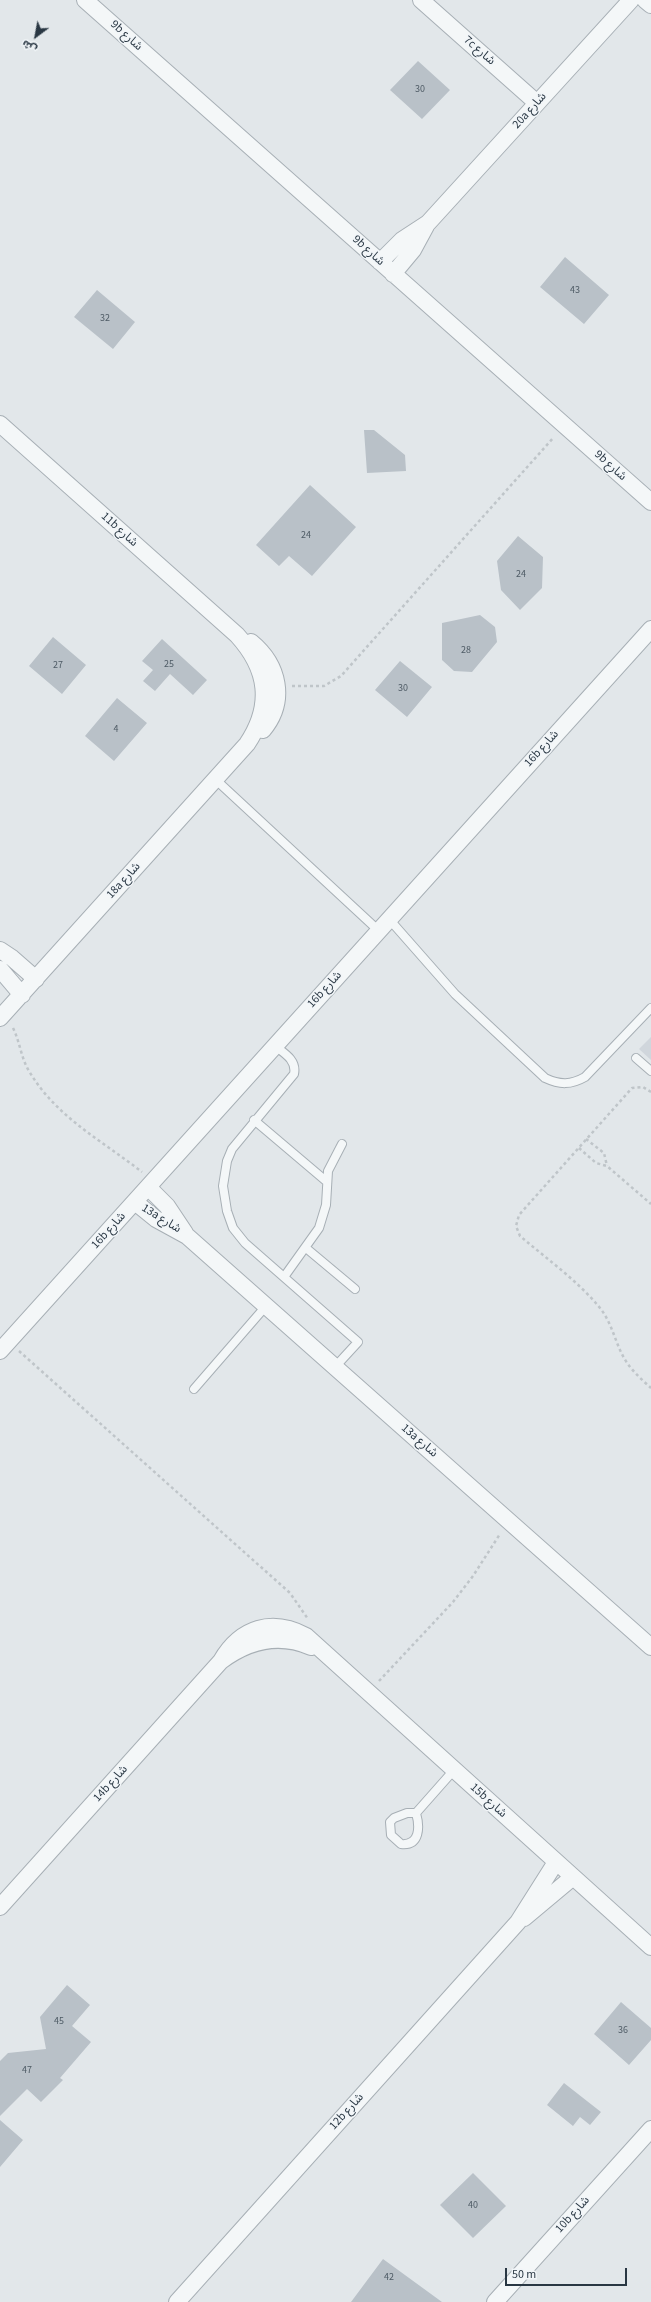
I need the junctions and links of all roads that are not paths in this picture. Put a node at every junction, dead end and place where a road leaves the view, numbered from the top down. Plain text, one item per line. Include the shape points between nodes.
1 (85, 0) edge
2 (421, 0) edge
3 (631, 0) edge
4 (645, 0) edge
5 (651, 5) edge
6 (538, 103) junction
7 (428, 223) junction
8 (380, 262) junction
9 (393, 274) junction
10 (0, 424) edge
11 (651, 502) edge
12 (651, 629) edge
13 (271, 685) joint
14 (215, 779) junction
15 (384, 925) junction
16 (0, 950) edge
17 (0, 969) edge
18 (36, 979) junction
19 (22, 995) junction
20 (651, 1008) edge
21 (2, 1016) edge
22 (276, 1046) junction
23 (636, 1058) dead end
24 (651, 1071) edge
25 (254, 1120) junction
26 (342, 1144) dead end
27 (326, 1181) junction
28 (150, 1184) junction
29 (135, 1202) junction
30 (187, 1236) junction
31 (306, 1248) junction
32 (284, 1277) junction
33 (355, 1290) dead end
34 (266, 1306) junction
35 (4, 1346) edge
36 (335, 1367) junction
37 (194, 1389) dead end
38 (271, 1633) joint
39 (651, 1647) edge
40 (454, 1770) junction
41 (416, 1813) dead end
42 (556, 1862) junction
43 (573, 1877) junction
44 (0, 1906) edge
45 (518, 1922) junction
46 (651, 1947) edge
47 (649, 2136) edge
48 (177, 2302) edge
49 (495, 2302) edge

1 - 8 street, 9b شارع
2 - 6 street, 7c شارع
3 - 6 street, 20a شارع
4 - 5 street
6 - 7 street, 20a شارع
7 - 8 street, 20a شارع via 402,240
7 - 9 street, 20a شارع via 413,250
8 - 9 street, 9b شارع
9 - 11 street, 9b شارع
10 - 13 street, 11b شارع via 237,635 249,641 264,655 274,672
12 - 15 street, 16b شارع
13 - 14 street, 18a شارع via 262,717 247,744
14 - 15 lane
14 - 18 street, 18a شارع
15 - 20 lane via 545,1078 555,1083 571,1083 585,1077
15 - 22 street, 16b شارع
16 - 18 street
17 - 19 street
18 - 19 street, 18a شارع
19 - 21 street, 18a شارع
22 - 25 lane via 292,1061 294,1074
22 - 28 street, 16b شارع
23 - 24 lane
25 - 27 lane
25 - 32 lane via 239,1139 227,1161 224,1198 229,1220 238,1236
26 - 27 lane via 331,1161
27 - 31 lane via 323,1217
28 - 29 street, 16b شارع
28 - 30 street, 13a شارع
29 - 30 street, 13a شارع via 156,1219
29 - 35 street, 16b شارع
30 - 34 street, 13a شارع
31 - 32 lane
31 - 33 lane
32 - 36 lane via 358,1342
34 - 36 street, 13a شارع
34 - 37 lane
36 - 39 street, 13a شارع
38 - 40 street, 15b شارع via 324,1654
38 - 44 street, 14b شارع via 258,1629 236,1641 222,1661
40 - 41 lane
40 - 42 street, 15b شارع
42 - 43 street, 15b شارع
42 - 45 street, 12b شارع
43 - 45 street, 12b شارع
43 - 46 street, 15b شارع
45 - 48 street, 12b شارع
47 - 49 street, 10b شارع

